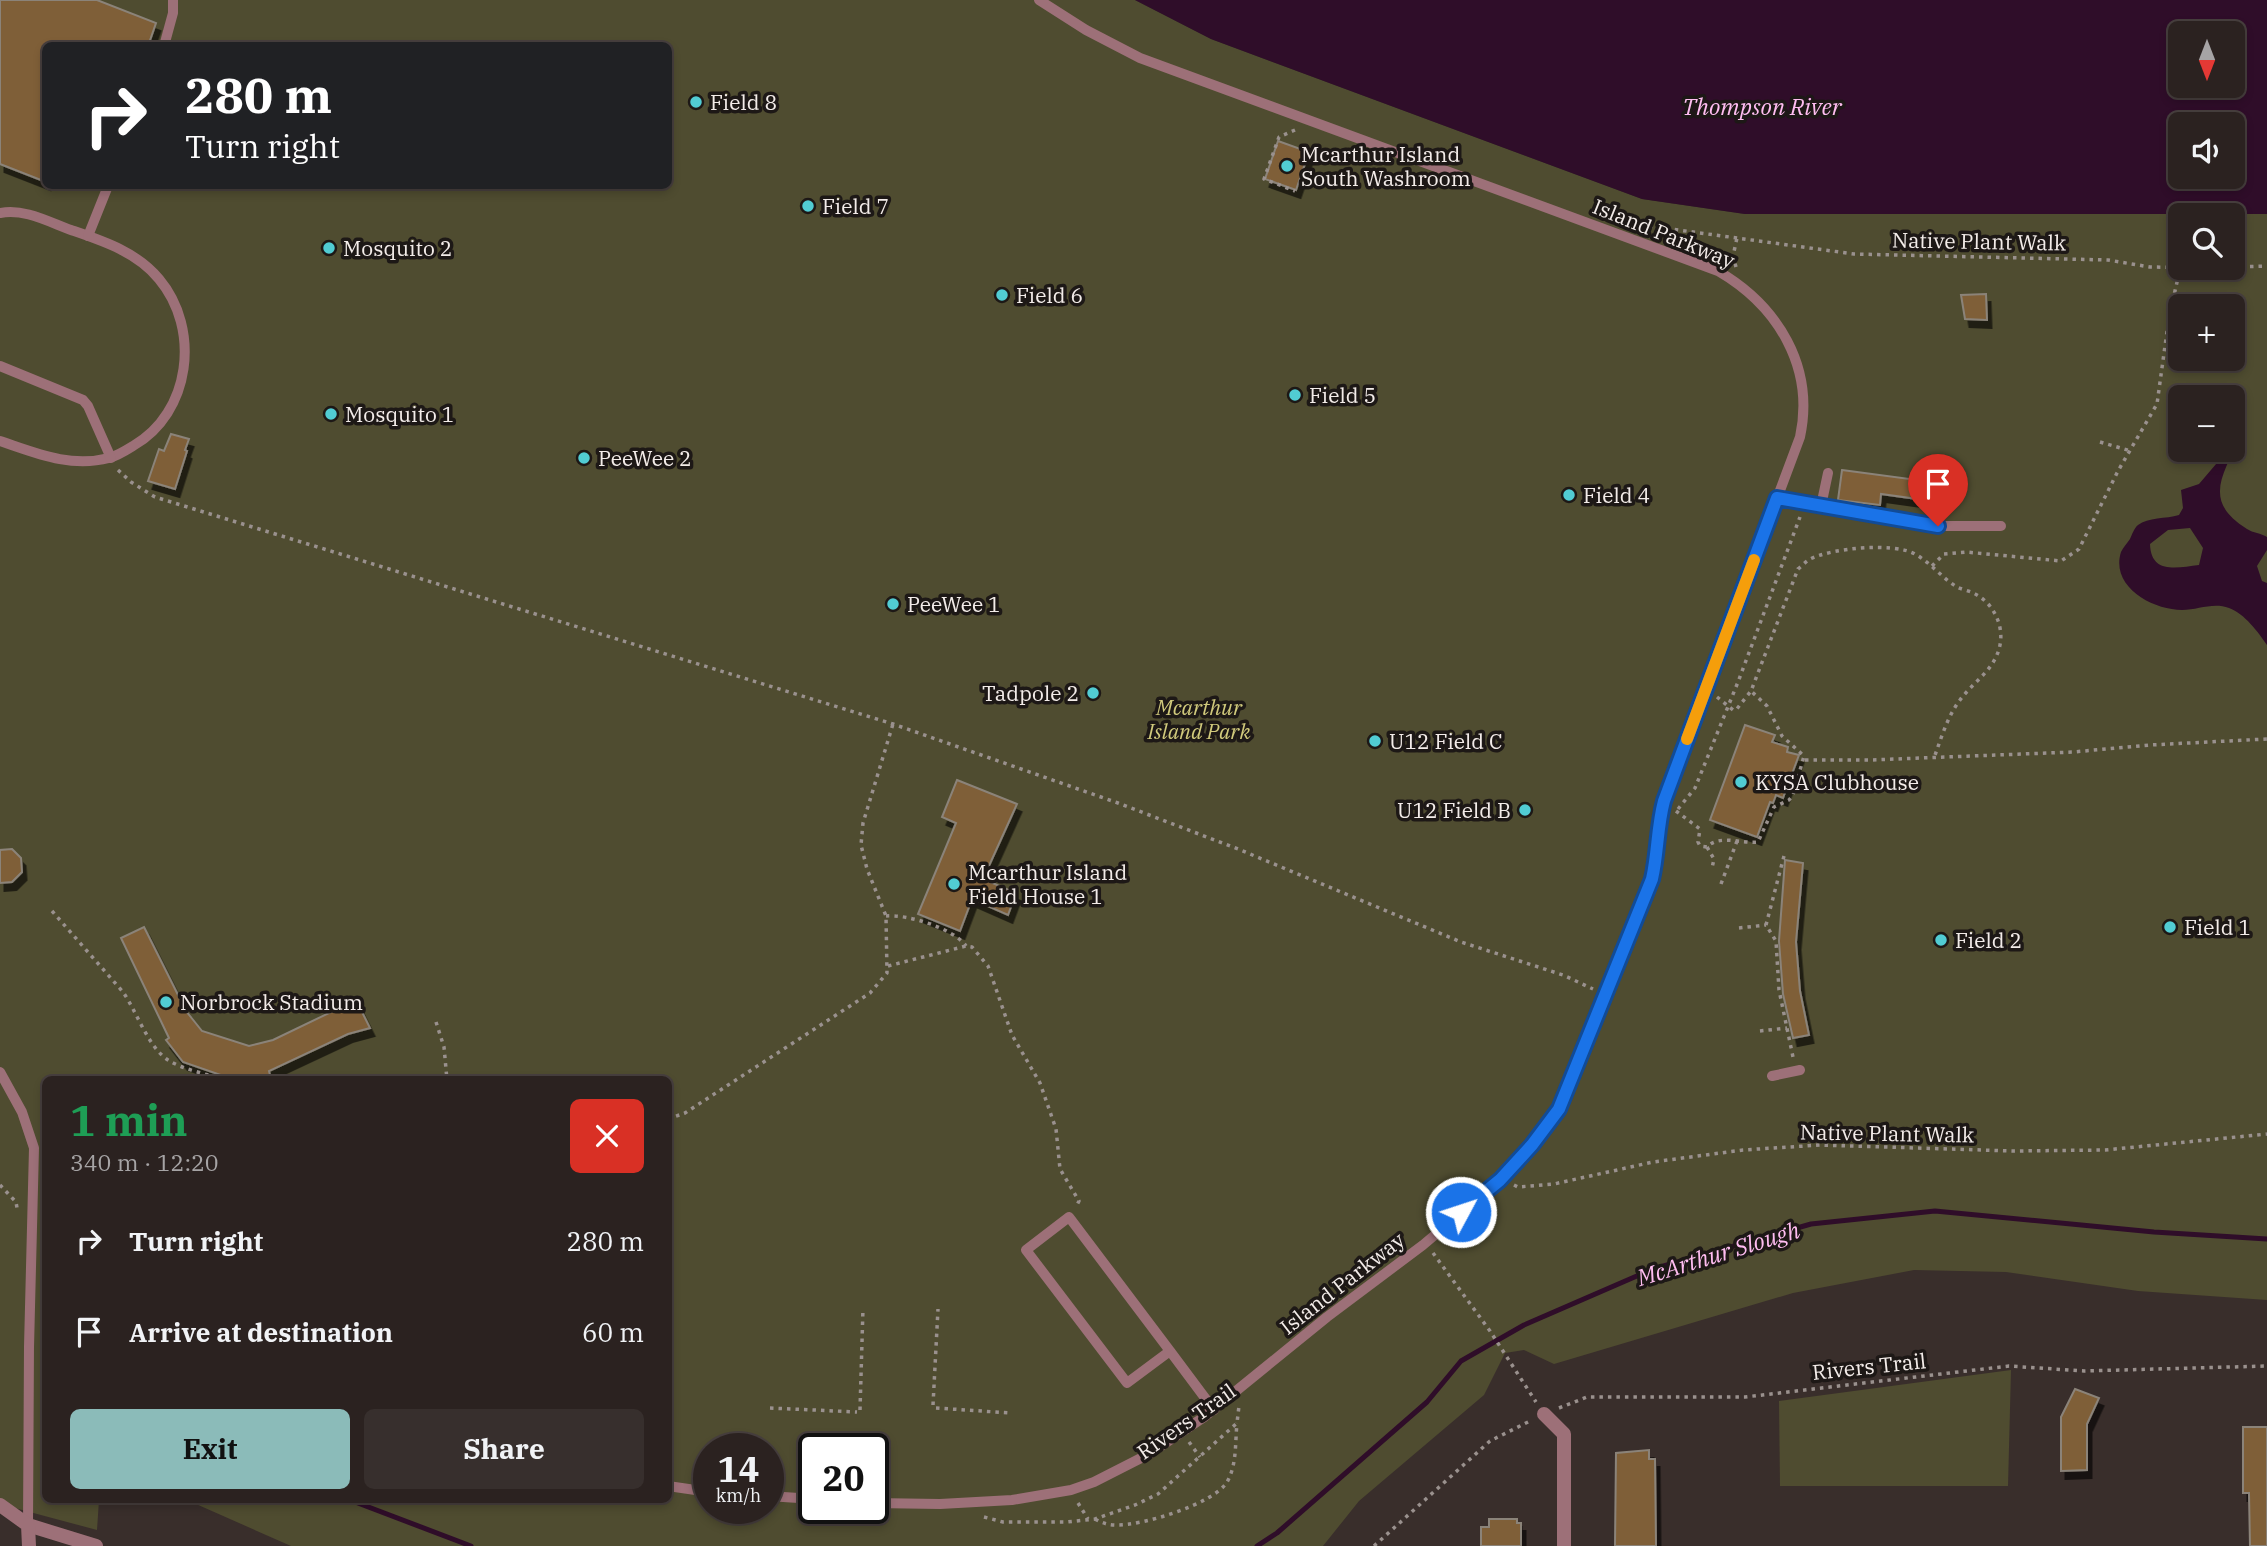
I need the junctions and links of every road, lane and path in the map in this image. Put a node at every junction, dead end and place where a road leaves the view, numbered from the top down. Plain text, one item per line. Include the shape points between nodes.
1 (173, 0) edge
2 (1039, 0) edge
3 (165, 42) edge
4 (1306, 120) junction
5 (107, 189) edge
6 (1295, 191) dead end
7 (0, 212) edge
8 (88, 236) junction
9 (1737, 238) dead end
10 (2267, 266) edge
11 (2245, 267) edge
12 (2168, 268) edge
13 (2177, 280) edge
14 (0, 366) edge
15 (0, 441) edge
16 (2100, 442) dead end
17 (2131, 451) junction
18 (111, 458) junction
19 (1828, 473) dead end
20 (1777, 498) junction
21 (1821, 506) junction
22 (2001, 526) dead end
23 (1932, 566) junction
24 (1706, 687) junction
25 (1751, 691) junction
26 (893, 724) junction
27 (2267, 739) edge
28 (1934, 758) junction
29 (1805, 760) junction
30 (1676, 811) dead end
31 (1737, 841) junction
32 (1707, 847) junction
33 (1784, 856) dead end
34 (1712, 868) dead end
35 (1721, 884) dead end
36 (52, 911) dead end
37 (886, 916) junction
38 (1766, 925) junction
39 (1739, 928) dead end
40 (966, 946) junction
41 (888, 966) junction
42 (1605, 994) junction
43 (436, 1023) dead end
44 (1787, 1028) junction
45 (1760, 1031) dead end
46 (1798, 1071) joint
47 (0, 1072) edge
48 (213, 1076) edge
49 (447, 1076) edge
50 (1772, 1076) dead end
51 (672, 1117) edge
52 (2267, 1135) edge
53 (1511, 1183) dead end
54 (0, 1185) edge
55 (18, 1214) dead end
56 (1069, 1217) junction
57 (33, 1226) junction
58 (42, 1226) edge
59 (1432, 1252) dead end
60 (863, 1308) dead end
61 (938, 1309) dead end
62 (1170, 1351) junction
63 (2267, 1366) edge
64 (770, 1408) dead end
65 (1214, 1410) junction
66 (1230, 1411) dead end
67 (1011, 1413) dead end
68 (1544, 1414) junction
69 (1237, 1423) junction
70 (1179, 1447) dead end
71 (1200, 1457) junction
72 (672, 1487) edge
73 (693, 1490) edge
74 (1077, 1499) dead end
75 (0, 1505) edge
76 (889, 1507) edge
77 (995, 1513) dead end
78 (984, 1514) dead end
79 (977, 1516) dead end
80 (1088, 1519) junction
81 (1095, 1519) junction
82 (28, 1525) junction
83 (29, 1546) edge
84 (96, 1546) edge
85 (1374, 1546) edge
86 (1564, 1546) edge

1 - 3 lane
2 - 4 lane, Island Parkway via 1140,58
4 - 6 path via 1301,128 1279,137 1264,178
4 - 20 lane, Island Parkway via 1704,265 1736,281 1779,324 1798,366 1802,428
5 - 8 lane
7 - 8 lane via 12,210
8 - 18 lane via 129,254 158,277 173,299 185,342 180,386 167,413 148,436
9 - 12 path, Native Plant Walk via 1854,254 2108,260
10 - 11 path
13 - 17 path via 2157,404
14 - 18 lane via 81,398
15 - 18 lane via 66,461
16 - 17 path
17 - 23 path via 2079,549 2061,561 1966,552 1944,554
18 - 26 path via 131,482 155,497
19 - 21 lane
20 - 21 lane
20 - 24 lane, Island Parkway
21 - 22 lane via 1938,526
23 - 25 path via 1913,553 1891,548 1869,547 1810,559 1798,569
23 - 28 path via 1958,587 1987,601 1996,614 2001,643 1986,673 1958,702
24 - 25 path via 1732,710
24 - 42 lane, Island Parkway via 1658,822 1652,879
25 - 29 path
26 - 37 path via 863,823 861,845
26 - 42 path via 1118,803 1461,942 1563,975
27 - 28 path
28 - 29 path
29 - 31 path via 1793,795 1774,807 1758,842
30 - 32 path via 1700,829 1699,845
31 - 32 path via 1717,841
31 - 35 path
32 - 34 path via 1714,859
33 - 38 path
36 - 48 path via 123,992 162,1054 174,1063
37 - 40 path via 911,917
37 - 41 path
38 - 39 path
38 - 44 path via 1776,940
40 - 41 path
40 - 56 path via 988,966 1012,1035 1047,1101 1056,1129 1060,1170 1079,1201
41 - 51 path via 870,993 695,1107
42 - 65 lane, Island Parkway via 1559,1109 1500,1180
43 - 49 path
44 - 45 path
44 - 46 path
46 - 50 lane
47 - 57 lane via 22,1112 34,1148
52 - 53 path, Native Plant Walk via 2080,1150 1807,1146 1743,1150 1664,1160 1548,1185 1518,1187
54 - 55 path via 16,1202
56 - 62 lane
56 - 62 lane via 1026,1250 1126,1383
57 - 58 lane
57 - 82 lane
59 - 68 path
60 - 64 path via 859,1411
61 - 67 path via 934,1407
62 - 65 lane
63 - 68 path, Rivers Trail via 2084,1371 2010,1366 1745,1396 1587,1397
65 - 76 lane, Island Parkway via 1149,1454 1071,1490
66 - 69 path, Rivers Trail via 1239,1404
68 - 85 path, Rivers Trail via 1490,1441
68 - 86 street via 1564,1434
69 - 71 path, Rivers Trail
69 - 81 path, Rivers Trail via 1231,1473 1222,1488 1208,1498 1132,1523 1114,1525
70 - 71 path, Rivers Trail via 1188,1440
71 - 81 path, Rivers Trail via 1158,1494
72 - 73 lane
74 - 80 path
75 - 82 street
77 - 78 path
79 - 80 path, Rivers Trail via 1038,1523
80 - 81 path, Rivers Trail
82 - 83 street
82 - 84 street

